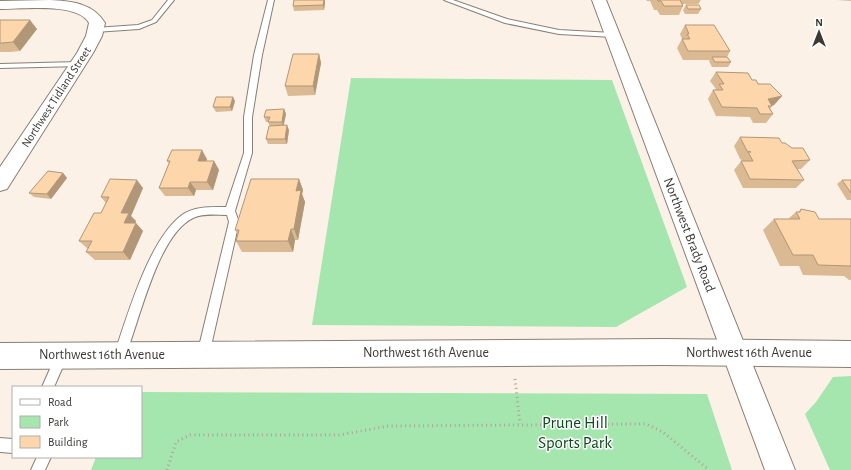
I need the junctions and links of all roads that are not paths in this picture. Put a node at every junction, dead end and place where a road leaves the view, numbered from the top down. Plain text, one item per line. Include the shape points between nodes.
1 (171, 0) edge
2 (271, 0) edge
3 (447, 0) edge
4 (599, 0) edge
5 (0, 5) edge
6 (95, 30) junction
7 (613, 35) junction
8 (78, 64) junction
9 (0, 66) edge
10 (0, 183) edge
11 (230, 211) junction
12 (734, 352) junction
13 (851, 354) edge
14 (62, 355) junction
15 (120, 355) junction
16 (203, 355) junction
17 (0, 356) edge
18 (48, 386) edge
19 (0, 445) edge
20 (12, 446) edge
21 (44, 458) edge
22 (38, 470) edge
23 (780, 470) edge

1 - 6 lane via 154,21 139,27
2 - 11 lane via 258,55 248,117 248,153
3 - 7 lane via 505,21 559,32
4 - 7 street, Northwest Brady Road
5 - 6 street, Northwest Tidland Street via 63,6 85,10 97,23
6 - 8 street, Northwest Tidland Street
7 - 12 street, Northwest Brady Road
8 - 9 lane
8 - 10 street, Northwest Tidland Street
11 - 15 lane via 200,211 185,218 167,236 138,302
11 - 16 lane via 234,222
12 - 13 street, Northwest 16th Avenue
12 - 16 street, Northwest 16th Avenue
12 - 23 street, Northwest Brady Road
14 - 15 street, Northwest 16th Avenue
14 - 17 street, Northwest 16th Avenue
14 - 18 lane
15 - 16 street, Northwest 16th Avenue
19 - 20 lane
21 - 22 lane

